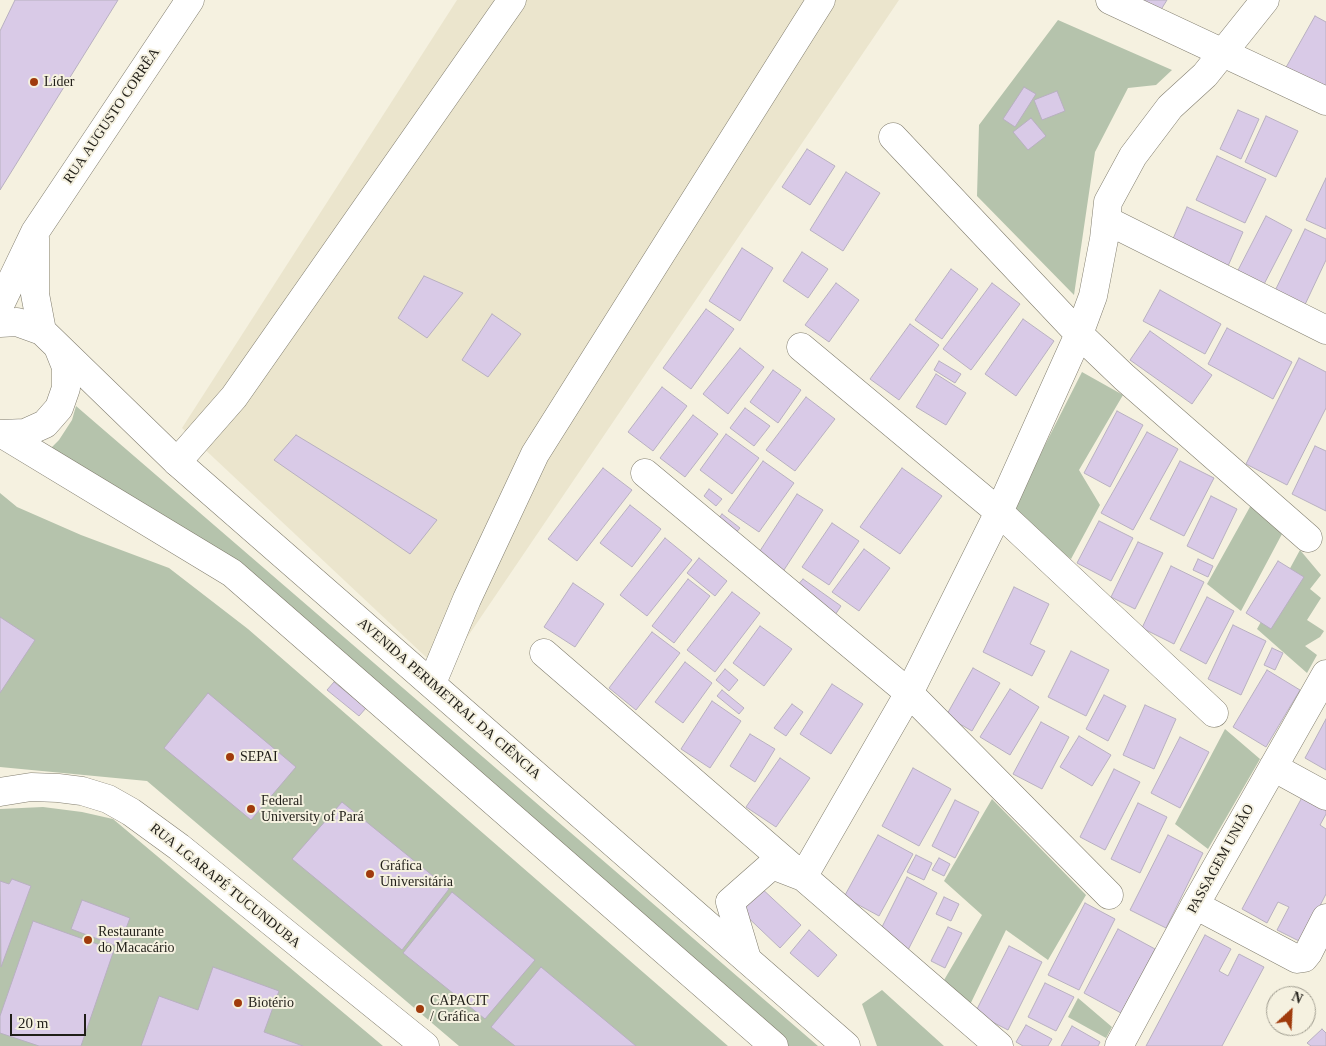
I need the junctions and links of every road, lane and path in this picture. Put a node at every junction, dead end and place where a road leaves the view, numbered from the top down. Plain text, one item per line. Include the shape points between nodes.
1 (190, 0) edge
2 (512, 0) edge
3 (821, 0) edge
4 (1110, 0) edge
5 (1265, 0) edge
6 (1224, 53) junction
7 (1326, 101) edge
8 (893, 137) dead end
9 (1106, 220) junction
10 (35, 232) junction
11 (0, 305) edge
12 (0, 323) edge
13 (1326, 330) edge
14 (1079, 334) junction
15 (50, 339) junction
16 (801, 347) dead end
17 (2, 434) edge
18 (177, 462) junction
19 (645, 473) dead end
20 (999, 512) junction
21 (1308, 538) dead end
22 (544, 653) dead end
23 (1326, 674) edge
24 (432, 683) junction
25 (909, 693) junction
26 (1214, 713) dead end
27 (1273, 767) junction
28 (0, 792) edge
29 (1326, 796) edge
30 (803, 877) junction
31 (1110, 894) dead end
32 (1195, 905) junction
33 (1326, 918) edge
34 (746, 960) junction
35 (425, 1046) edge
36 (774, 1046) edge
37 (846, 1046) edge
38 (999, 1046) edge
39 (1119, 1046) edge

1 - 10 street, RUA AUGUSTO CORRÊA
2 - 18 street via 234,396
3 - 24 street via 535,454 467,599
4 - 6 street
5 - 6 street
6 - 7 street
6 - 9 street via 1170,107 1133,156 1108,202
8 - 14 street
9 - 13 street
9 - 14 street via 1093,296
10 - 11 street, RUA AUGUSTO CORRÊA
10 - 15 street via 35,294
12 - 15 street via 17,322
14 - 20 street
14 - 21 street
15 - 17 street via 66,367 66,388 59,408 45,424 25,433
15 - 18 street, AVENIDA PERIMETRAL DA CIÊNCIA
16 - 20 street
17 - 36 street via 232,573
18 - 24 street, AVENIDA PERIMETRAL DA CIÊNCIA
19 - 25 street
20 - 25 street
20 - 26 street
22 - 30 street
23 - 27 street, PASSAGEM UNIÃO
24 - 34 street, AVENIDA PERIMETRAL DA CIÊNCIA
25 - 30 street
25 - 31 street
27 - 29 street
27 - 32 street, PASSAGEM UNIÃO
28 - 35 street, RUA LGARAPÉ TUCUNDUBA via 31,787 74,790 108,799 131,812 179,846
30 - 34 street via 772,865 730,902
30 - 38 street
32 - 33 street via 1297,959 1308,953
32 - 39 street, PASSAGEM UNIÃO
34 - 37 street, AVENIDA PERIMETRAL DA CIÊNCIA

